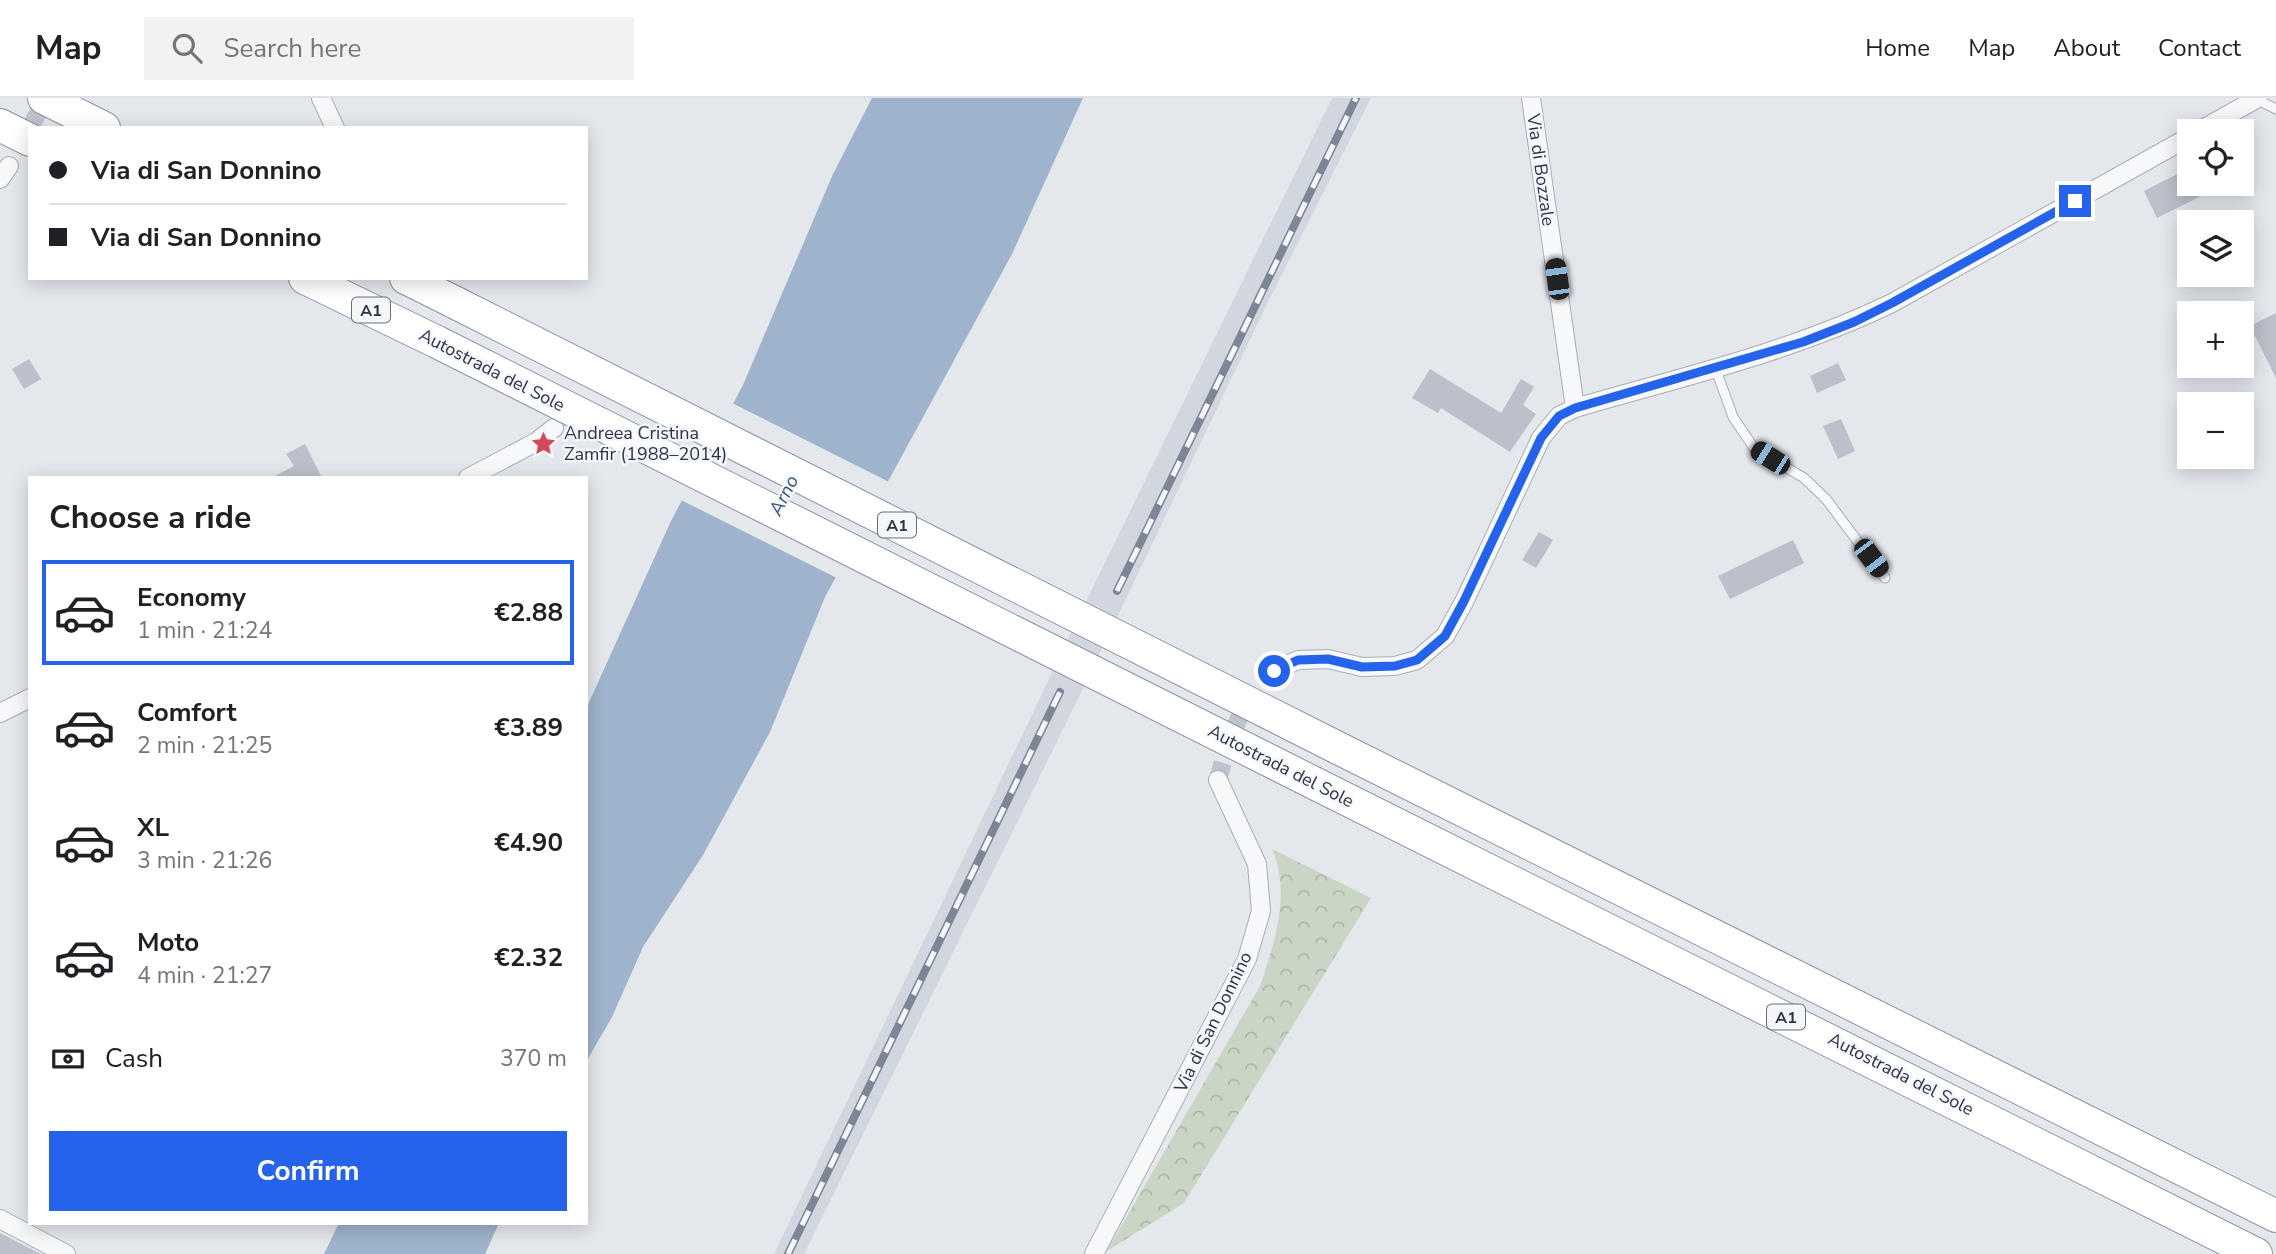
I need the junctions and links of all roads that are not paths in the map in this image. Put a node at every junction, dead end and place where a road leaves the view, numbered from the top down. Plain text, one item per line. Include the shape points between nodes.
1 (44, 98) edge
2 (321, 98) edge
3 (1531, 98) edge
4 (2257, 99) edge
5 (2276, 109) edge
6 (2221, 119) edge
7 (0, 125) edge
8 (100, 126) edge
9 (334, 126) edge
10 (28, 139) edge
11 (2177, 143) edge
12 (309, 280) edge
13 (410, 280) edge
14 (1715, 368) junction
15 (1575, 408) junction
16 (554, 428) dead end
17 (472, 476) edge
18 (1885, 578) dead end
19 (1274, 671) tunnel mouth
20 (28, 699) edge
21 (0, 713) edge
22 (1218, 780) tunnel mouth
23 (2276, 1216) edge
24 (0, 1219) edge
25 (66, 1254) edge
26 (1094, 1254) edge
27 (2256, 1254) edge

1 - 8 highway
2 - 9 street
3 - 15 street, Via di Bozzale
4 - 5 lane
4 - 6 street
7 - 10 highway
11 - 14 street via 1892,303 1803,342
12 - 27 highway, Autostrada del Sole / A1, bridge
13 - 23 highway, A1, bridge
14 - 15 street
14 - 18 lane via 1733,417 1754,447 1804,478 1826,499
15 - 19 street via 1559,416 1541,438 1445,636 1417,660 1395,666 1298,660
16 - 17 street
20 - 21 street
22 - 26 street, Via di San Donnino via 1256,864 1261,911 1247,959
24 - 25 street

